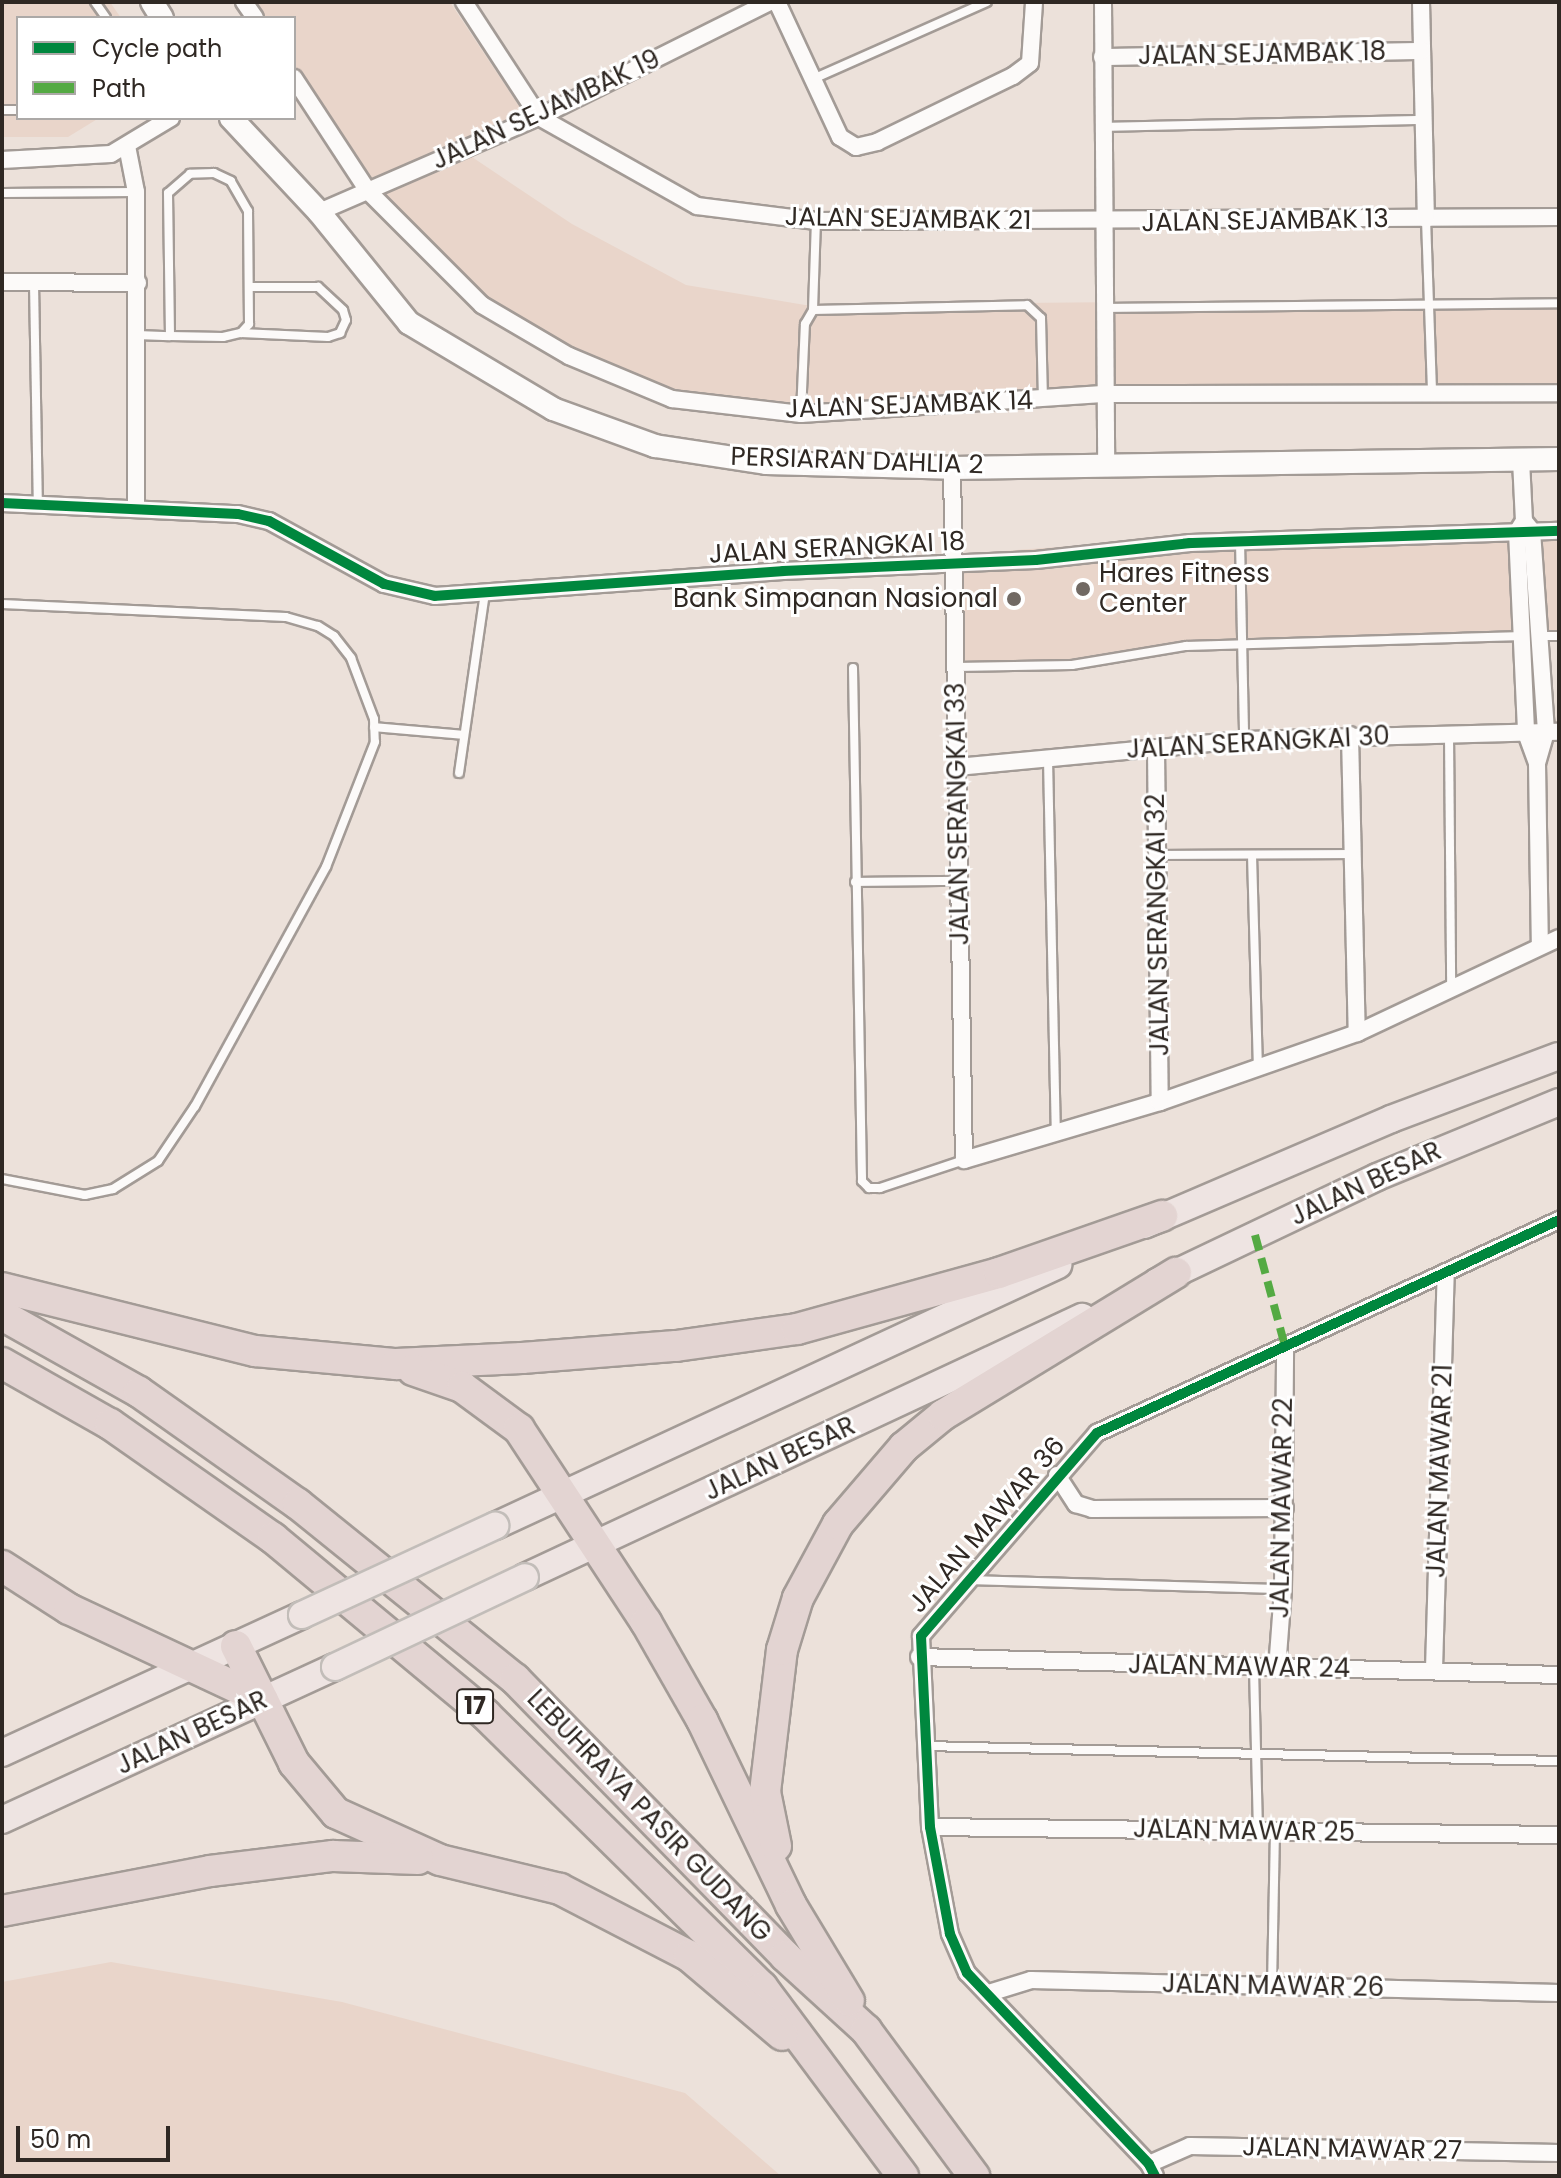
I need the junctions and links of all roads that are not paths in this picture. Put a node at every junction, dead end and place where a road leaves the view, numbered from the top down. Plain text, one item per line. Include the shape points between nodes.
1 (464, 2) edge
2 (770, 2) edge
3 (777, 2) edge
4 (987, 2) edge
5 (1034, 2) edge
6 (1103, 2) edge
7 (1421, 2) edge
8 (1422, 51) junction
9 (1102, 57) junction
10 (813, 79) junction
11 (296, 81) edge
12 (539, 117) junction
13 (168, 120) edge
14 (233, 120) edge
15 (1424, 120) junction
16 (1103, 127) junction
17 (127, 146) junction
18 (2, 160) edge
19 (368, 191) junction
20 (136, 192) junction
21 (2, 193) edge
22 (319, 212) junction
23 (1559, 217) edge
24 (1426, 219) junction
25 (816, 221) junction
26 (1103, 222) junction
27 (2, 282) edge
28 (34, 282) junction
29 (138, 283) junction
30 (251, 287) junction
31 (1559, 303) edge
32 (1429, 305) junction
33 (1104, 308) junction
34 (813, 310) junction
35 (241, 333) junction
36 (137, 335) junction
37 (170, 336) junction
38 (1432, 393) junction
39 (1559, 393) edge
40 (1106, 394) junction
41 (1043, 399) junction
42 (801, 414) junction
43 (1559, 459) edge
44 (1521, 460) junction
45 (1106, 464) junction
46 (952, 468) junction
47 (2, 503) edge
48 (38, 504) junction
49 (136, 508) junction
50 (1524, 528) junction
51 (1559, 531) edge
52 (1240, 540) junction
53 (954, 563) junction
54 (485, 592) junction
55 (2, 604) edge
56 (1522, 636) junction
57 (1539, 636) junction
58 (1559, 636) edge
59 (1241, 645) junction
60 (955, 667) junction
61 (853, 668) dead end
62 (374, 727) junction
63 (1553, 732) edge
64 (1526, 733) junction
65 (1449, 734) junction
66 (464, 735) junction
67 (1350, 735) junction
68 (1244, 740) junction
69 (1156, 748) junction
70 (1048, 758) junction
71 (1537, 763) junction
72 (957, 767) junction
73 (459, 773) dead end
74 (1353, 854) junction
75 (1157, 855) junction
76 (1252, 855) junction
77 (959, 881) junction
78 (855, 882) junction
79 (1559, 938) edge
80 (1540, 946) junction
81 (1451, 988) junction
82 (1357, 1033) junction
83 (1559, 1056) edge
84 (1258, 1068) junction
85 (1160, 1102) junction
86 (1559, 1102) edge
87 (1056, 1133) junction
88 (964, 1160) junction
89 (2, 1179) edge
90 (1162, 1216) junction
91 (1559, 1220) edge
92 (1446, 1272) junction
93 (1176, 1273) junction
94 (2, 1288) edge
95 (2, 1315) edge
96 (1285, 1346) junction
97 (2, 1363) edge
98 (396, 1364) junction
99 (1057, 1475) junction
100 (562, 1495) junction
101 (1285, 1508) junction
102 (596, 1546) junction
103 (2, 1566) edge
104 (965, 1580) junction
105 (1283, 1589) junction
106 (236, 1646) junction
107 (919, 1657) junction
108 (193, 1668) junction
109 (1254, 1668) junction
110 (1277, 1669) junction
111 (1434, 1669) junction
112 (1559, 1675) edge
113 (263, 1700) junction
114 (925, 1746) junction
115 (2, 1753) edge
116 (1256, 1753) junction
117 (1559, 1761) edge
118 (2, 1820) edge
119 (930, 1827) junction
120 (1258, 1831) junction
121 (1275, 1832) junction
122 (1559, 1835) edge
123 (440, 1860) junction
124 (791, 1905) junction
125 (2, 1911) edge
126 (1272, 1986) junction
127 (989, 1993) junction
128 (1559, 1993) edge
129 (866, 2030) junction
130 (875, 2132) junction
131 (1559, 2153) edge
132 (1152, 2170) edge
133 (903, 2176) edge
134 (974, 2176) edge

1 - 12 street, JALAN SEJAMBAK 21
2 - 12 street, JALAN SEJAMBAK 19
3 - 10 street
4 - 10 lane
5 - 10 street via 1030,63 1000,83 877,142 856,147 840,137
6 - 9 street
7 - 8 street, JALAN SEJAMBAK 13
8 - 9 street, JALAN SEJAMBAK 18
8 - 15 street, JALAN SEJAMBAK 13
9 - 16 street
11 - 19 street, JALAN SEJAMBAK 14
12 - 19 street, JALAN SEJAMBAK 19
12 - 25 street, JALAN SEJAMBAK 21 via 697,206
13 - 17 street
14 - 22 street, PERSIARAN DAHLIA 2
15 - 16 lane
15 - 24 street, JALAN SEJAMBAK 13
16 - 26 street
17 - 18 street via 93,158
17 - 20 street
19 - 22 street, JALAN SEJAMBAK 19
19 - 42 street, JALAN SEJAMBAK 14 via 482,305 569,356 672,399
20 - 21 lane
20 - 29 street
22 - 46 street, PERSIARAN DAHLIA 2 via 409,323 553,409 655,446 766,463
23 - 24 street, JALAN SEJAMBAK 13
24 - 26 street, JALAN SEJAMBAK 13
24 - 32 lane
25 - 26 street, JALAN SEJAMBAK 21
25 - 34 lane
26 - 33 street
27 - 28 street
28 - 29 street
28 - 48 lane
29 - 36 street
30 - 35 lane via 252,315
30 - 35 lane via 318,287 343,310 346,320 340,333 328,337
30 - 37 lane via 244,199 231,181 214,173 178,180 168,193
31 - 32 lane
32 - 33 lane
32 - 38 lane
33 - 40 street
34 - 41 lane via 1027,305 1041,318
34 - 42 lane via 805,324
35 - 37 lane
36 - 37 lane
36 - 49 street
38 - 39 street, JALAN SEJAMBAK 14
38 - 40 street, JALAN SEJAMBAK 14
40 - 41 street, JALAN SEJAMBAK 14
40 - 45 street
41 - 42 street, JALAN SEJAMBAK 14
43 - 44 street, PERSIARAN DAHLIA 2
44 - 45 street, PERSIARAN DAHLIA 2
44 - 50 street
45 - 46 street, PERSIARAN DAHLIA 2
46 - 53 street, JALAN SERANGKAI 33
47 - 48 street, JALAN SERANGKAI 18
48 - 49 street, JALAN SERANGKAI 18
49 - 54 street, JALAN SERANGKAI 18 via 269,521 405,591 435,596
50 - 51 street, JALAN SERANGKAI 18
50 - 52 street, JALAN SERANGKAI 18
50 - 56 street
50 - 57 street
52 - 53 street, JALAN SERANGKAI 18
52 - 59 lane
53 - 54 street, JALAN SERANGKAI 18
53 - 60 street, JALAN SERANGKAI 33
54 - 66 lane
55 - 62 lane via 286,617 318,626 351,658
56 - 57 lane
56 - 59 lane
56 - 64 street
57 - 58 lane
57 - 63 street
59 - 60 lane via 1156,647 1072,665
59 - 68 lane
60 - 72 street, JALAN SERANGKAI 33
61 - 78 lane
62 - 66 lane
62 - 89 lane via 375,742 362,780 326,867 195,1106 158,1161 113,1189 85,1195
63 - 64 street, JALAN SERANGKAI 30
63 - 71 street
64 - 65 street, JALAN SERANGKAI 30
64 - 71 street
65 - 67 street, JALAN SERANGKAI 30
65 - 81 lane
66 - 73 lane
67 - 68 street, JALAN SERANGKAI 30
67 - 74 street
68 - 69 street, JALAN SERANGKAI 30
69 - 70 street, JALAN SERANGKAI 30
69 - 75 street, JALAN SERANGKAI 32
70 - 72 street, JALAN SERANGKAI 30
70 - 87 lane
71 - 80 street
72 - 77 street, JALAN SERANGKAI 33
74 - 76 lane
74 - 82 street
75 - 76 lane
75 - 85 street, JALAN SERANGKAI 32
76 - 84 lane
77 - 78 lane
77 - 88 street, JALAN SERANGKAI 33
78 - 88 lane via 862,1181 880,1188
79 - 80 street
80 - 81 street
81 - 82 street
82 - 84 street
83 - 90 main road, JALAN BESAR via 1391,1119
84 - 85 street
85 - 87 street
86 - 93 main road, JALAN BESAR via 1377,1177
87 - 88 street
90 - 98 highway via 913,1299 797,1329 676,1346
90 - 100 main road, JALAN BESAR
91 - 92 street, JALAN MAWAR 36
92 - 96 street, JALAN MAWAR 36
92 - 111 street, JALAN MAWAR 21
93 - 102 main road, JALAN BESAR
93 - 124 highway via 943,1415 904,1447 838,1524 798,1598 774,1693 765,1792
94 - 98 highway via 255,1351
95 - 129 highway, LEBUHRAYA PASIR GUDANG / 17 via 139,1392 298,1504 515,1679 785,1956
96 - 99 street, JALAN MAWAR 36 via 1097,1433
96 - 101 street, JALAN MAWAR 22
97 - 130 highway, LEBUHRAYA PASIR GUDANG / 17 via 110,1424 273,1538 485,1714 762,1987
98 - 100 highway via 462,1387 501,1412 519,1429
99 - 101 street via 1076,1504 1092,1509
99 - 104 street, JALAN MAWAR 36
100 - 102 highway
100 - 106 main road, JALAN BESAR, bridge
101 - 105 street, JALAN MAWAR 22
102 - 113 main road, JALAN BESAR, bridge
102 - 124 highway via 702,1720
103 - 108 highway via 69,1609
104 - 105 lane
104 - 107 street, JALAN MAWAR 36 via 928,1623
105 - 110 street, JALAN MAWAR 22
106 - 108 main road, JALAN BESAR
106 - 113 highway
107 - 109 street, JALAN MAWAR 24
107 - 114 street, JALAN MAWAR 36
108 - 113 highway
108 - 115 main road, JALAN BESAR
109 - 110 street, JALAN MAWAR 24
109 - 116 lane
110 - 111 street, JALAN MAWAR 24
111 - 112 street, JALAN MAWAR 24
113 - 118 main road, JALAN BESAR
113 - 123 highway via 317,1796 357,1826
114 - 116 lane
114 - 119 street, JALAN MAWAR 36
116 - 117 lane
116 - 120 lane
119 - 120 street, JALAN MAWAR 25
119 - 127 street, JALAN MAWAR 36 via 950,1934 967,1973
120 - 121 street, JALAN MAWAR 25
121 - 122 street, JALAN MAWAR 25
121 - 126 lane
123 - 125 highway via 333,1856 210,1871
123 - 130 highway via 560,1889 689,1956 770,2023
124 - 129 highway
126 - 127 street, JALAN MAWAR 26 via 1031,1980
126 - 128 street, JALAN MAWAR 26
127 - 132 street, JALAN MAWAR 36
129 - 134 highway, LEBUHRAYA PASIR GUDANG / 17
130 - 133 highway, LEBUHRAYA PASIR GUDANG / 17
131 - 132 street, JALAN MAWAR 27 via 1190,2146

